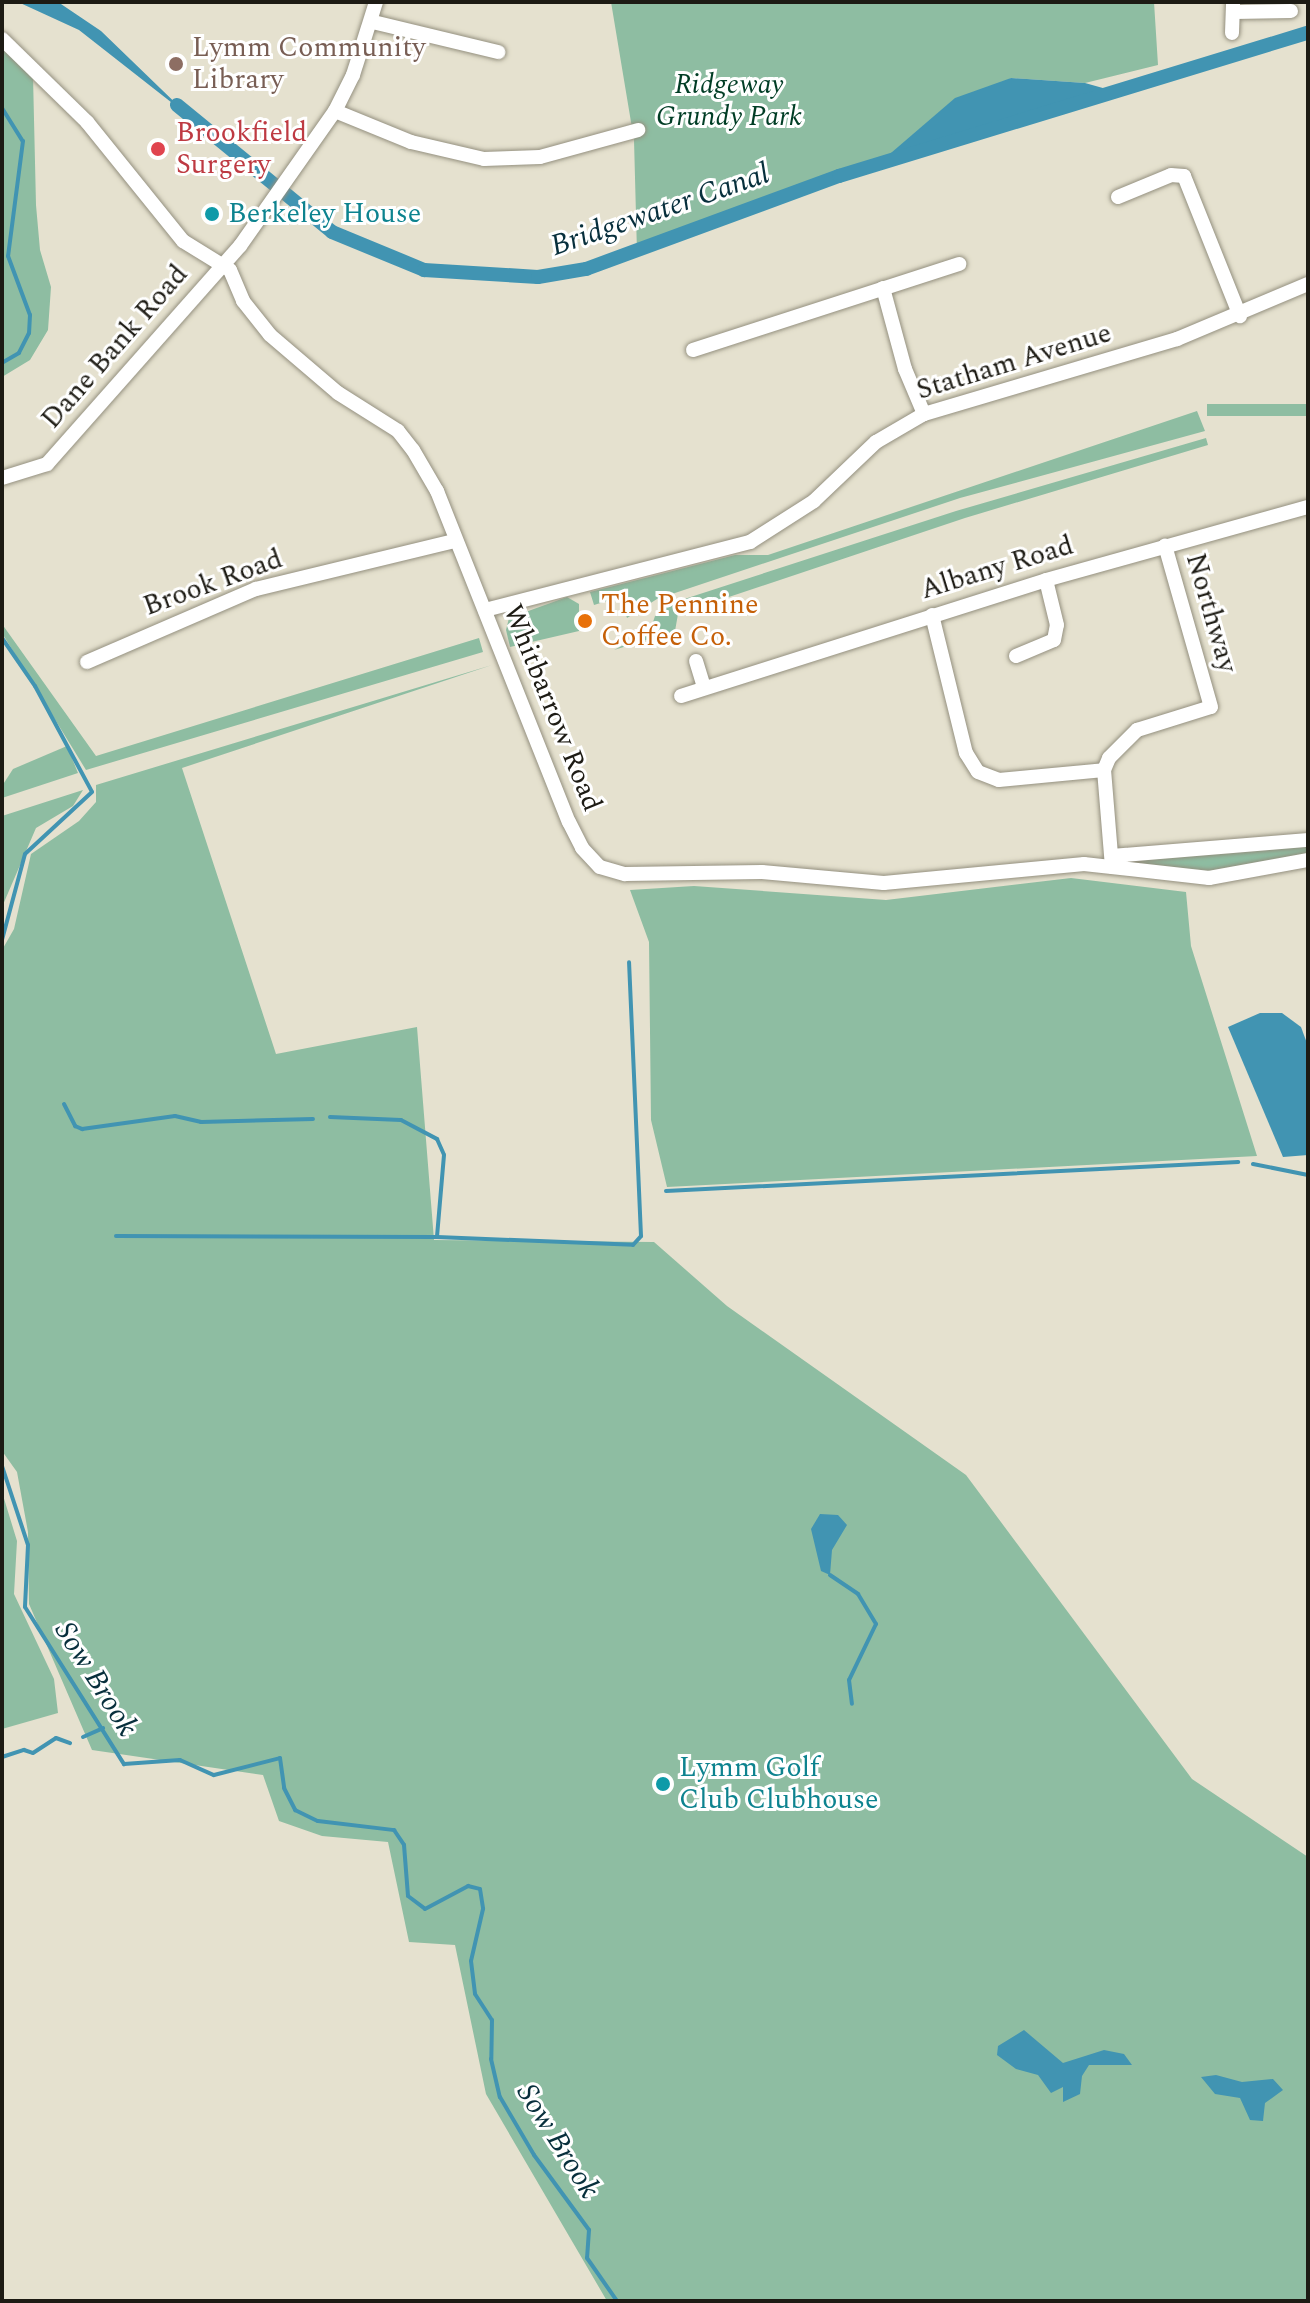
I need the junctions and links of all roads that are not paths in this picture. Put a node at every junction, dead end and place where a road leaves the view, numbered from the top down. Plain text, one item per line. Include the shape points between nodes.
1 (376, 2) edge
2 (1234, 7) edge
3 (1291, 11) dead end
4 (373, 22) junction
5 (1232, 33) dead end
6 (2, 39) edge
7 (498, 52) dead end
8 (335, 111) junction
9 (638, 130) dead end
10 (1118, 197) dead end
11 (959, 264) dead end
12 (222, 265) junction
13 (1308, 284) edge
14 (883, 288) junction
15 (1240, 316) junction
16 (693, 350) dead end
17 (924, 414) junction
18 (2, 478) edge
19 (1308, 507) edge
20 (455, 541) junction
21 (1165, 545) junction
22 (1046, 580) junction
23 (485, 610) junction
24 (932, 615) junction
25 (1016, 656) dead end
26 (696, 661) dead end
27 (87, 662) dead end
28 (704, 688) junction
29 (681, 696) dead end
30 (1104, 770) junction
31 (1308, 840) edge
32 (1308, 860) edge
33 (1112, 861) junction

1 - 4 street, Dane Bank Road
2 - 3 street
2 - 5 street
4 - 7 street
4 - 8 street, Dane Bank Road
6 - 12 street, Whitbarrow Road via 87,122 183,241
8 - 9 street via 411,142 484,159 540,157
8 - 12 street, Dane Bank Road
10 - 15 street via 1171,175 1187,174
11 - 14 street
12 - 18 street, Dane Bank Road via 47,464
12 - 20 street, Whitbarrow Road via 238,280 243,301 270,335 304,367 398,431 427,471
13 - 15 street, Statham Avenue
14 - 16 street
14 - 17 street via 905,369
15 - 17 street, Statham Avenue
17 - 23 street, Statham Avenue via 876,442 814,501 750,542
19 - 21 street, Albany Road
20 - 23 street, Whitbarrow Road
20 - 27 street, Brook Road via 256,589
21 - 22 street, Albany Road
21 - 30 street, Northway via 1211,707 1137,730 1121,743
22 - 24 street, Albany Road
22 - 25 street via 1057,633 1047,646
23 - 33 street, Whitbarrow Road via 569,822 590,859 610,872 762,872 884,883
24 - 28 street, Albany Road
24 - 30 street via 966,753 978,772 999,780
26 - 28 street
28 - 29 street, Albany Road
30 - 33 street
31 - 33 street
32 - 33 street, Whitbarrow Road via 1209,878

